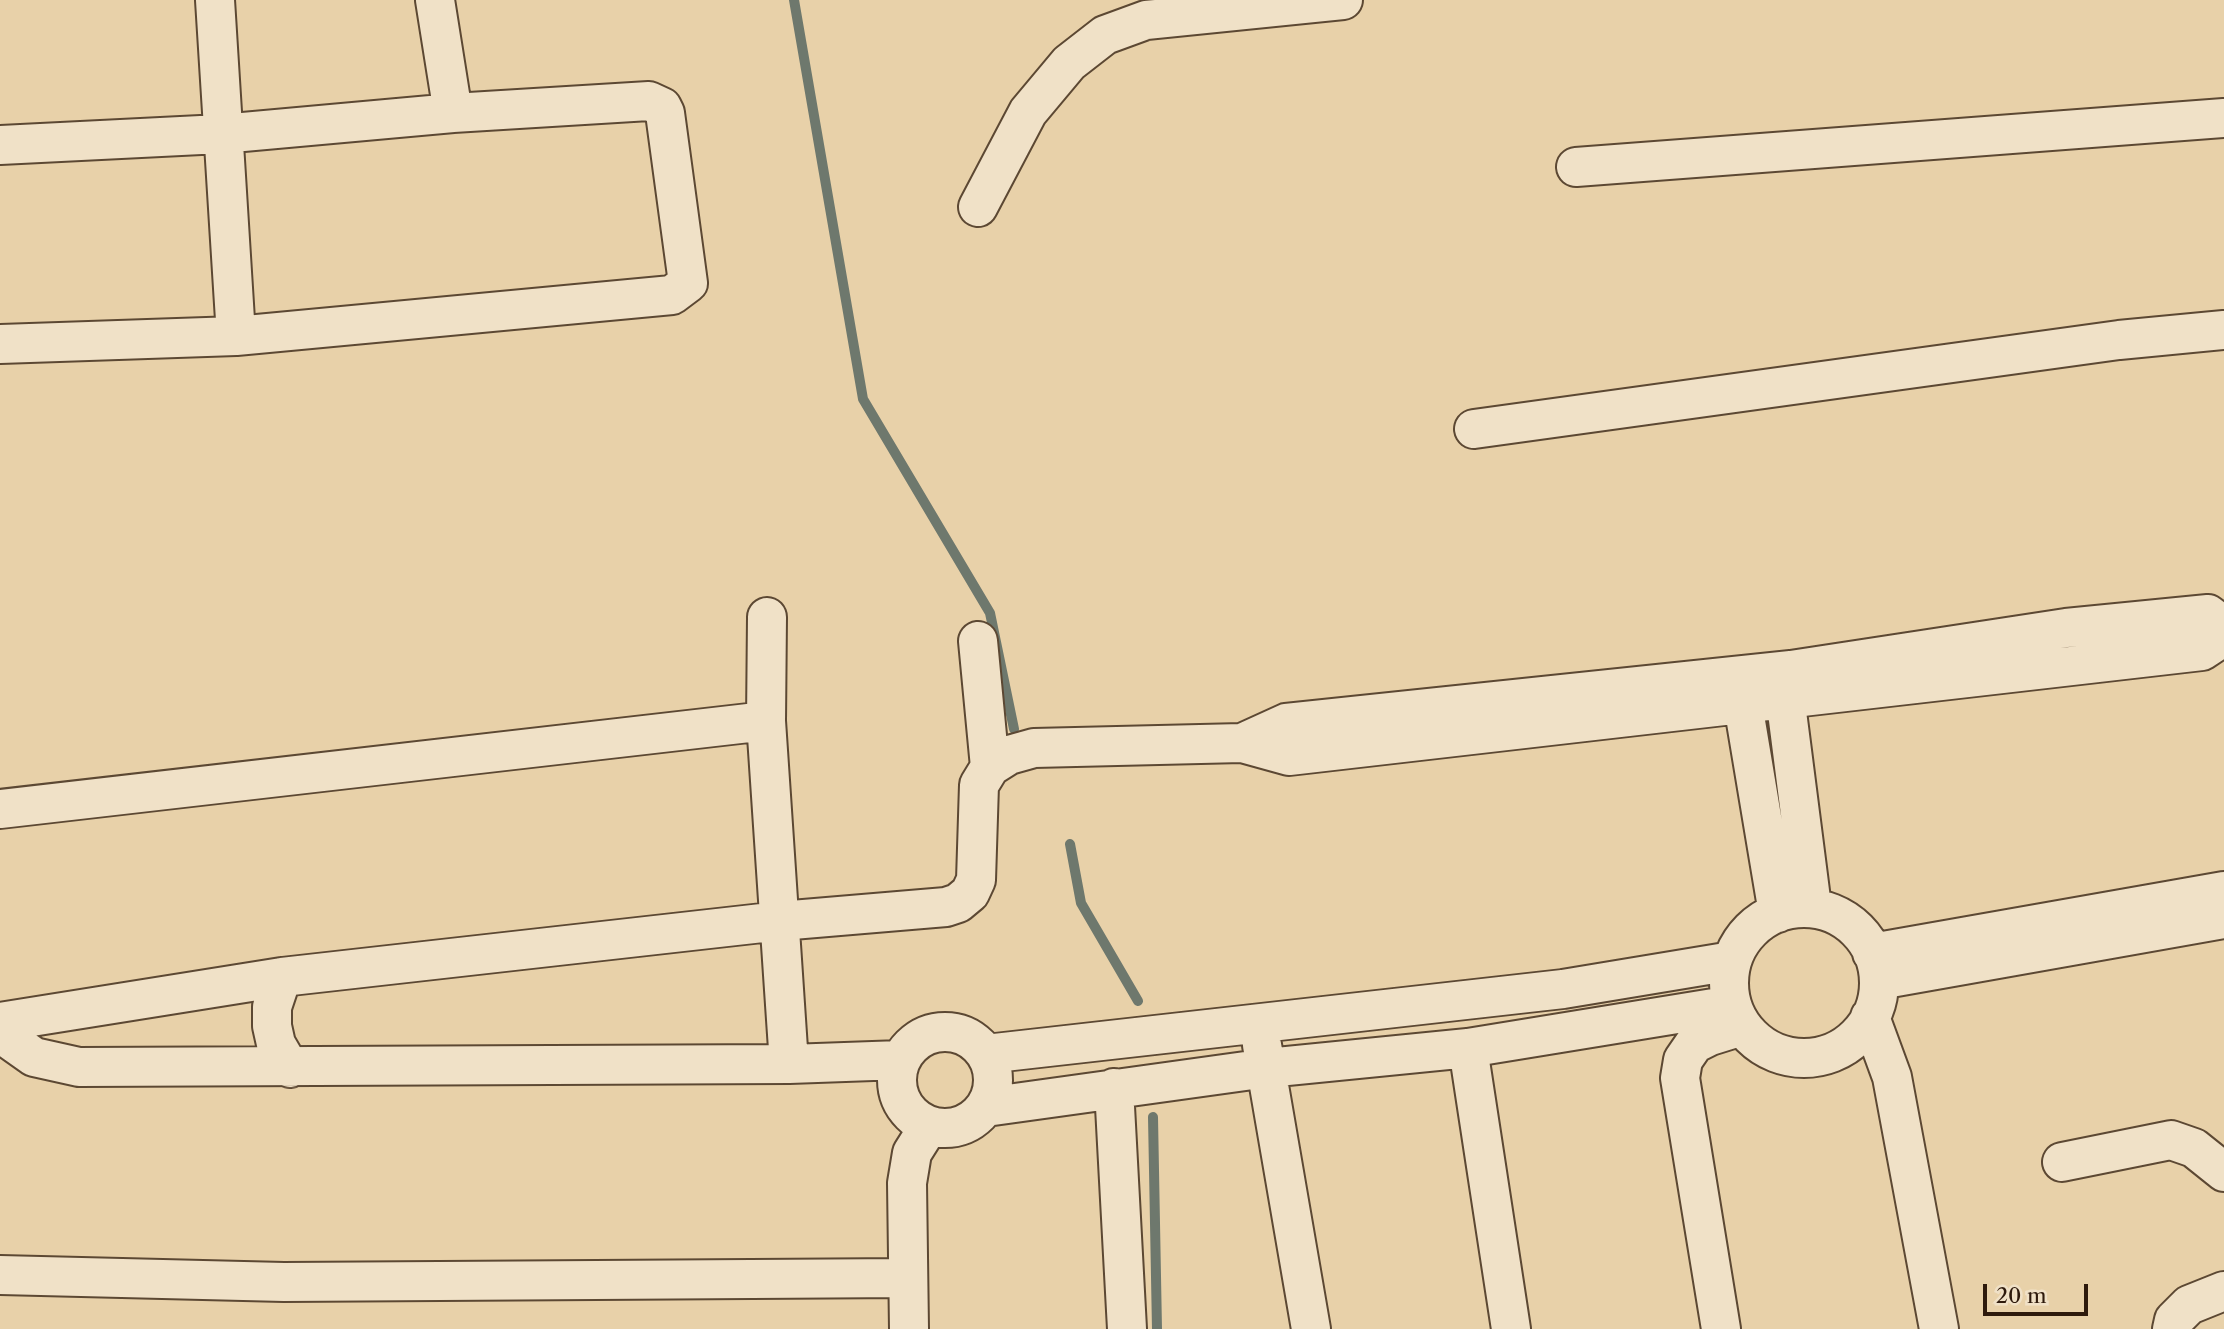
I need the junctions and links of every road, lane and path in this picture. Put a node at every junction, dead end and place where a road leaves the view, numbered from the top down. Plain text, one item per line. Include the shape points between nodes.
1 (215, 0) edge
2 (435, 0) edge
3 (1343, 0) edge
4 (453, 113) junction
5 (2224, 118) edge
6 (221, 134) junction
7 (0, 145) edge
8 (1576, 167) dead end
9 (978, 207) dead end
10 (2224, 330) edge
11 (236, 336) junction
12 (0, 344) edge
13 (1474, 429) dead end
14 (767, 617) dead end
15 (978, 641) dead end
16 (1784, 685) junction
17 (1740, 690) junction
18 (766, 721) junction
19 (990, 767) junction
20 (0, 809) edge
21 (2224, 891) edge
22 (1795, 910) junction
23 (2224, 919) edge
24 (779, 921) junction
25 (1732, 961) junction
26 (282, 977) junction
27 (1874, 983) junction
28 (1737, 1016) junction
29 (0, 1022) edge
30 (1258, 1026) junction
31 (0, 1033) edge
32 (1468, 1048) junction
33 (986, 1054) junction
34 (901, 1060) junction
35 (789, 1064) junction
36 (290, 1068) junction
37 (1267, 1069) junction
38 (1114, 1088) junction
39 (986, 1107) junction
40 (929, 1126) junction
41 (2062, 1162) dead end
42 (2224, 1172) edge
43 (0, 1275) edge
44 (907, 1278) junction
45 (2224, 1291) edge
46 (909, 1329) edge
47 (1127, 1329) edge
48 (1311, 1329) edge
49 (1511, 1329) edge
50 (1721, 1329) edge
51 (1939, 1329) edge
52 (2172, 1329) edge

1 - 6 street
2 - 4 street
3 - 9 street via 1146,20 1105,35 1069,63 1028,112
4 - 6 street
4 - 11 street via 649,100 662,107 688,283 685,288 672,295
5 - 8 street
6 - 7 street
6 - 11 street
10 - 13 street via 2119,340
11 - 12 street
14 - 18 street
15 - 19 street
16 - 16 street via 2066,628 2208,614 2217,621 2214,643 2202,651
16 - 17 street
16 - 22 street
17 - 19 street via 1286,723 1242,743 1034,748
17 - 22 street
18 - 20 street
18 - 24 street
19 - 24 street via 979,785 976,880 958,903
21 - 27 street
22 - 25 street via 1766,918 1745,936
22 - 27 street via 1846,921 1866,941
23 - 27 street
24 - 26 street
24 - 35 street
25 - 28 street via 1728,983
25 - 30 street via 1563,989
26 - 29 street
26 - 36 street via 272,1007 272,1027
27 - 28 street via 1848,1044 1826,1054 1803,1058 1769,1049
27 - 51 street
28 - 32 street
28 - 50 street via 1694,1044 1683,1060 1680,1078
30 - 33 street
30 - 37 street
31 - 36 street via 34,1057 79,1067
32 - 37 street
32 - 49 street
33 - 34 street via 969,1038 938,1032 923,1037
33 - 39 street via 994,1077
34 - 35 street
34 - 40 street via 899,1095 915,1118
35 - 36 street
37 - 38 street
37 - 48 street
38 - 39 street
38 - 47 street
39 - 40 street via 960,1126
40 - 44 street via 912,1153 906,1184
41 - 42 street via 2171,1140 2194,1148
43 - 44 street via 284,1282
44 - 46 street
45 - 52 street via 2189,1305

